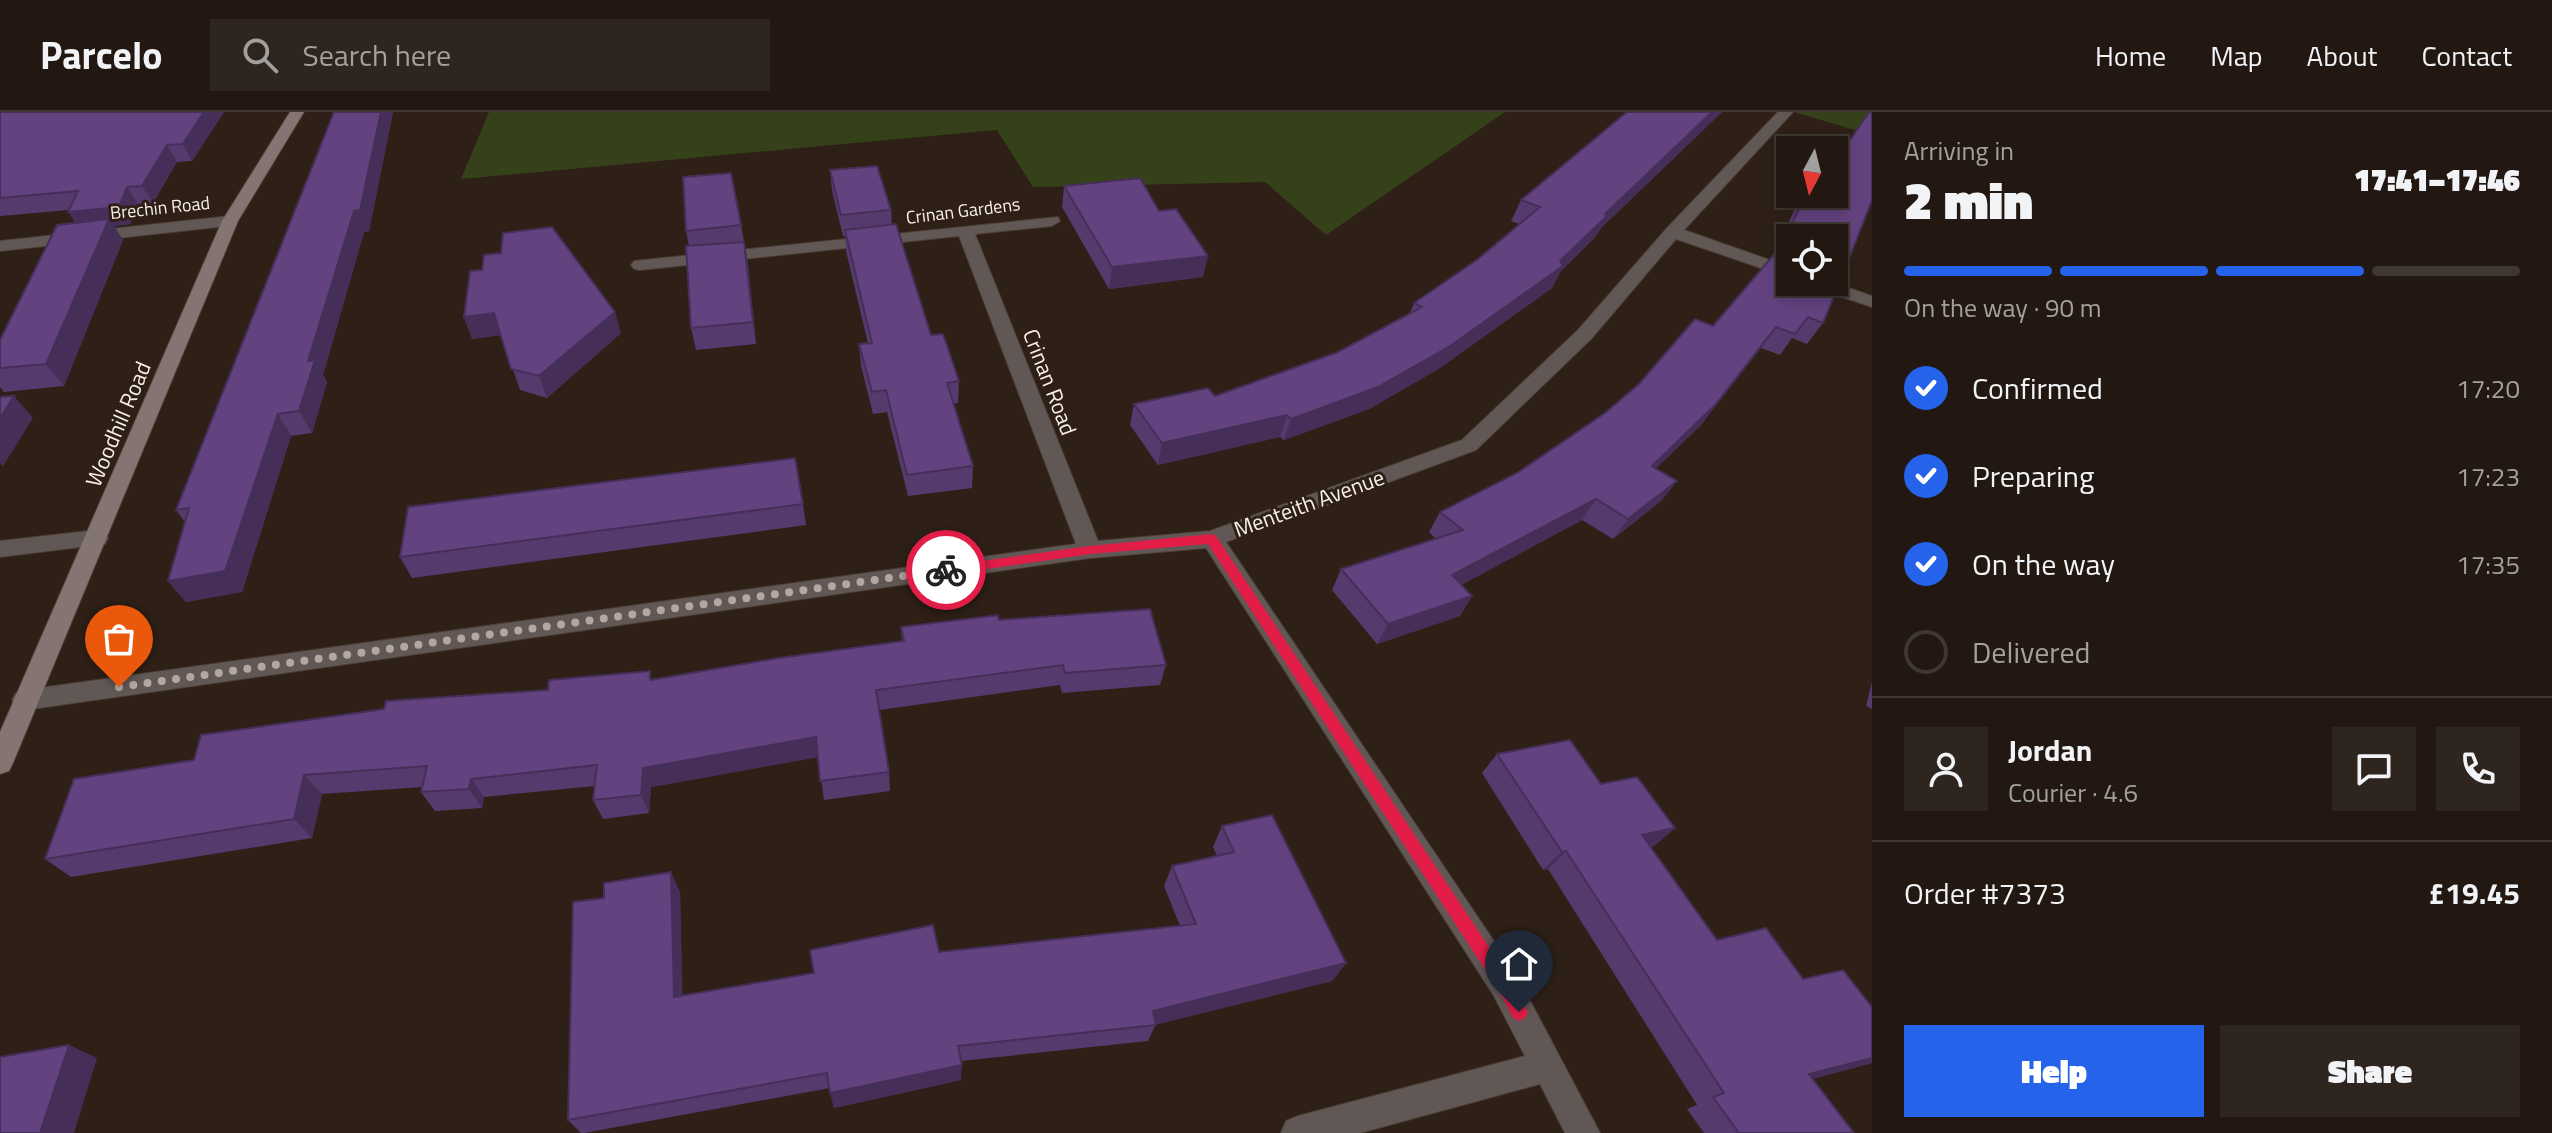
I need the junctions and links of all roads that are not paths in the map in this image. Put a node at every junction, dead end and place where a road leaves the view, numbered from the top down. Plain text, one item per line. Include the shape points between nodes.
1 (297, 112) edge
2 (1786, 112) edge
3 (230, 221) junction
4 (1052, 221) dead end
5 (966, 232) junction
6 (1673, 232) junction
7 (0, 246) edge
8 (640, 265) dead end
9 (1776, 268) edge
10 (1848, 294) edge
11 (1872, 302) edge
12 (97, 538) junction
13 (1212, 539) junction
14 (0, 549) edge
15 (1090, 550) junction
16 (25, 700) junction
17 (0, 763) edge
18 (1548, 1066) junction
19 (1298, 1133) edge
20 (1583, 1133) edge

1 - 3 street, Woodhill Road
2 - 6 street, Menteith Avenue
3 - 7 street, Brechin Road
3 - 12 street, Woodhill Road
4 - 5 street, Crinan Gardens
5 - 8 street, Crinan Gardens
5 - 15 street, Crinan Road
6 - 9 street
6 - 13 street, Menteith Avenue via 1585,334 1469,445
10 - 11 street
12 - 14 street
12 - 16 street, Woodhill Road
13 - 15 street, Menteith Avenue
13 - 18 street via 1505,985
15 - 16 street, Menteith Avenue
16 - 17 street, Woodhill Road
18 - 19 street
18 - 20 street

